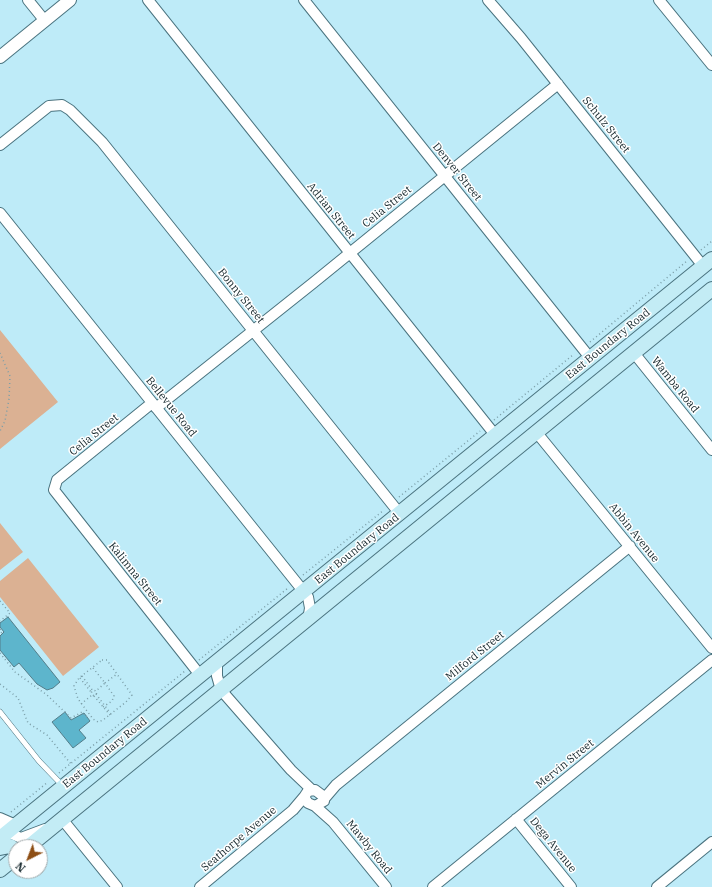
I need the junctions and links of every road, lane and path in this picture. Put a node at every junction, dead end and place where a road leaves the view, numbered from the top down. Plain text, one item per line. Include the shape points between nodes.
1 (28, 0) edge
2 (70, 0) edge
3 (148, 0) edge
4 (304, 0) edge
5 (488, 0) edge
6 (659, 0) edge
7 (45, 21) junction
8 (0, 57) edge
9 (712, 65) edge
10 (558, 84) junction
11 (0, 145) edge
12 (445, 176) junction
13 (0, 213) edge
14 (712, 241) edge
15 (350, 253) junction
16 (703, 260) edge
17 (712, 289) edge
18 (643, 315) junction
19 (254, 331) junction
20 (658, 334) junction
21 (0, 353) edge
22 (586, 353) junction
23 (634, 353) junction
24 (154, 406) junction
25 (0, 430) edge
26 (491, 431) junction
27 (537, 433) junction
28 (712, 450) edge
29 (448, 475) junction
30 (54, 487) joint
31 (463, 494) junction
32 (396, 509) junction
33 (630, 546) junction
34 (300, 586) junction
35 (0, 601) edge
36 (308, 620) junction
37 (0, 621) edge
38 (0, 629) edge
39 (0, 634) edge
40 (712, 648) edge
41 (0, 653) edge
42 (712, 660) edge
43 (217, 662) junction
44 (93, 667) junction
45 (196, 670) junction
46 (117, 673) junction
47 (81, 676) junction
48 (105, 683) junction
49 (0, 684) edge
50 (224, 688) junction
51 (94, 693) junction
52 (81, 704) junction
53 (104, 707) junction
54 (0, 712) edge
55 (89, 714) junction
56 (111, 715) junction
57 (71, 764) junction
58 (59, 782) junction
59 (314, 798) junction
60 (516, 819) junction
61 (61, 820) junction
62 (4, 827) edge
63 (38, 839) edge
64 (712, 842) edge
65 (8, 863) edge
66 (0, 870) edge
67 (117, 887) edge
68 (200, 887) edge
69 (386, 887) edge
70 (433, 887) edge
71 (571, 887) edge
72 (656, 887) edge

1 - 7 street
2 - 7 street
3 - 15 street, Adrian Street
4 - 12 street, Denver Street
5 - 10 street, Schulz Street
6 - 9 street
7 - 8 street
10 - 12 street, Celia Street
10 - 16 street, Schulz Street
11 - 19 street, Bonny Street via 46,108 53,105 66,107 102,142
12 - 15 street, Celia Street
12 - 22 street, Denver Street
13 - 24 street, Bellevue Road
14 - 16 path
15 - 19 street, Celia Street
15 - 26 street, Adrian Street
16 - 18 main road, East Boundary Road
16 - 22 path
17 - 20 main road
18 - 20 main road
18 - 22 main road, East Boundary Road
19 - 24 street, Celia Street
19 - 32 street, Bonny Street
20 - 23 main road
21 - 25 path via 10,376 7,414
22 - 26 main road, East Boundary Road
22 - 26 path
23 - 27 main road
23 - 28 street, Wamba Road
24 - 30 street, Celia Street via 59,478
24 - 34 street, Bellevue Road
26 - 29 main road, East Boundary Road
26 - 32 path
27 - 31 main road
27 - 33 street, Abbin Avenue
29 - 31 main road
29 - 32 main road, East Boundary Road
30 - 45 street, Kalimna Street via 60,499
31 - 36 main road
32 - 34 main road, East Boundary Road
32 - 34 path
33 - 40 street, Abbin Avenue
33 - 59 street, Milford Street via 336,785
34 - 36 street, Bellevue Road via 308,597
34 - 43 main road, East Boundary Road
34 - 45 path
35 - 37 path via 10,613
36 - 50 main road
38 - 39 path
41 - 55 path via 15,672 47,694 71,718 82,712 86,717
42 - 60 street, Mervin Street
43 - 45 main road, East Boundary Road
43 - 50 street, Mawby Road via 217,676
44 - 46 path via 102,660 107,660
44 - 47 path
44 - 48 path
45 - 57 path
45 - 58 main road, East Boundary Road
46 - 48 path
46 - 56 path via 132,695
47 - 51 path
47 - 52 path via 74,689
48 - 51 path
48 - 53 path via 114,696
49 - 57 path via 18,698 28,723 47,735
50 - 59 street, Mawby Road
50 - 61 main road
51 - 52 path
51 - 53 path
52 - 55 path
53 - 56 path
54 - 58 lane
55 - 56 path via 98,722
57 - 58 path
58 - 62 main road, East Boundary Road
58 - 62 path
59 - 68 street, Seathorpe Avenue via 293,810
59 - 69 street, Mawby Road
60 - 70 street, Mervin Street
60 - 71 street, Dega Avenue
61 - 62 street via 25,837 16,836
61 - 63 main road
61 - 67 street
64 - 72 street
65 - 66 main road

